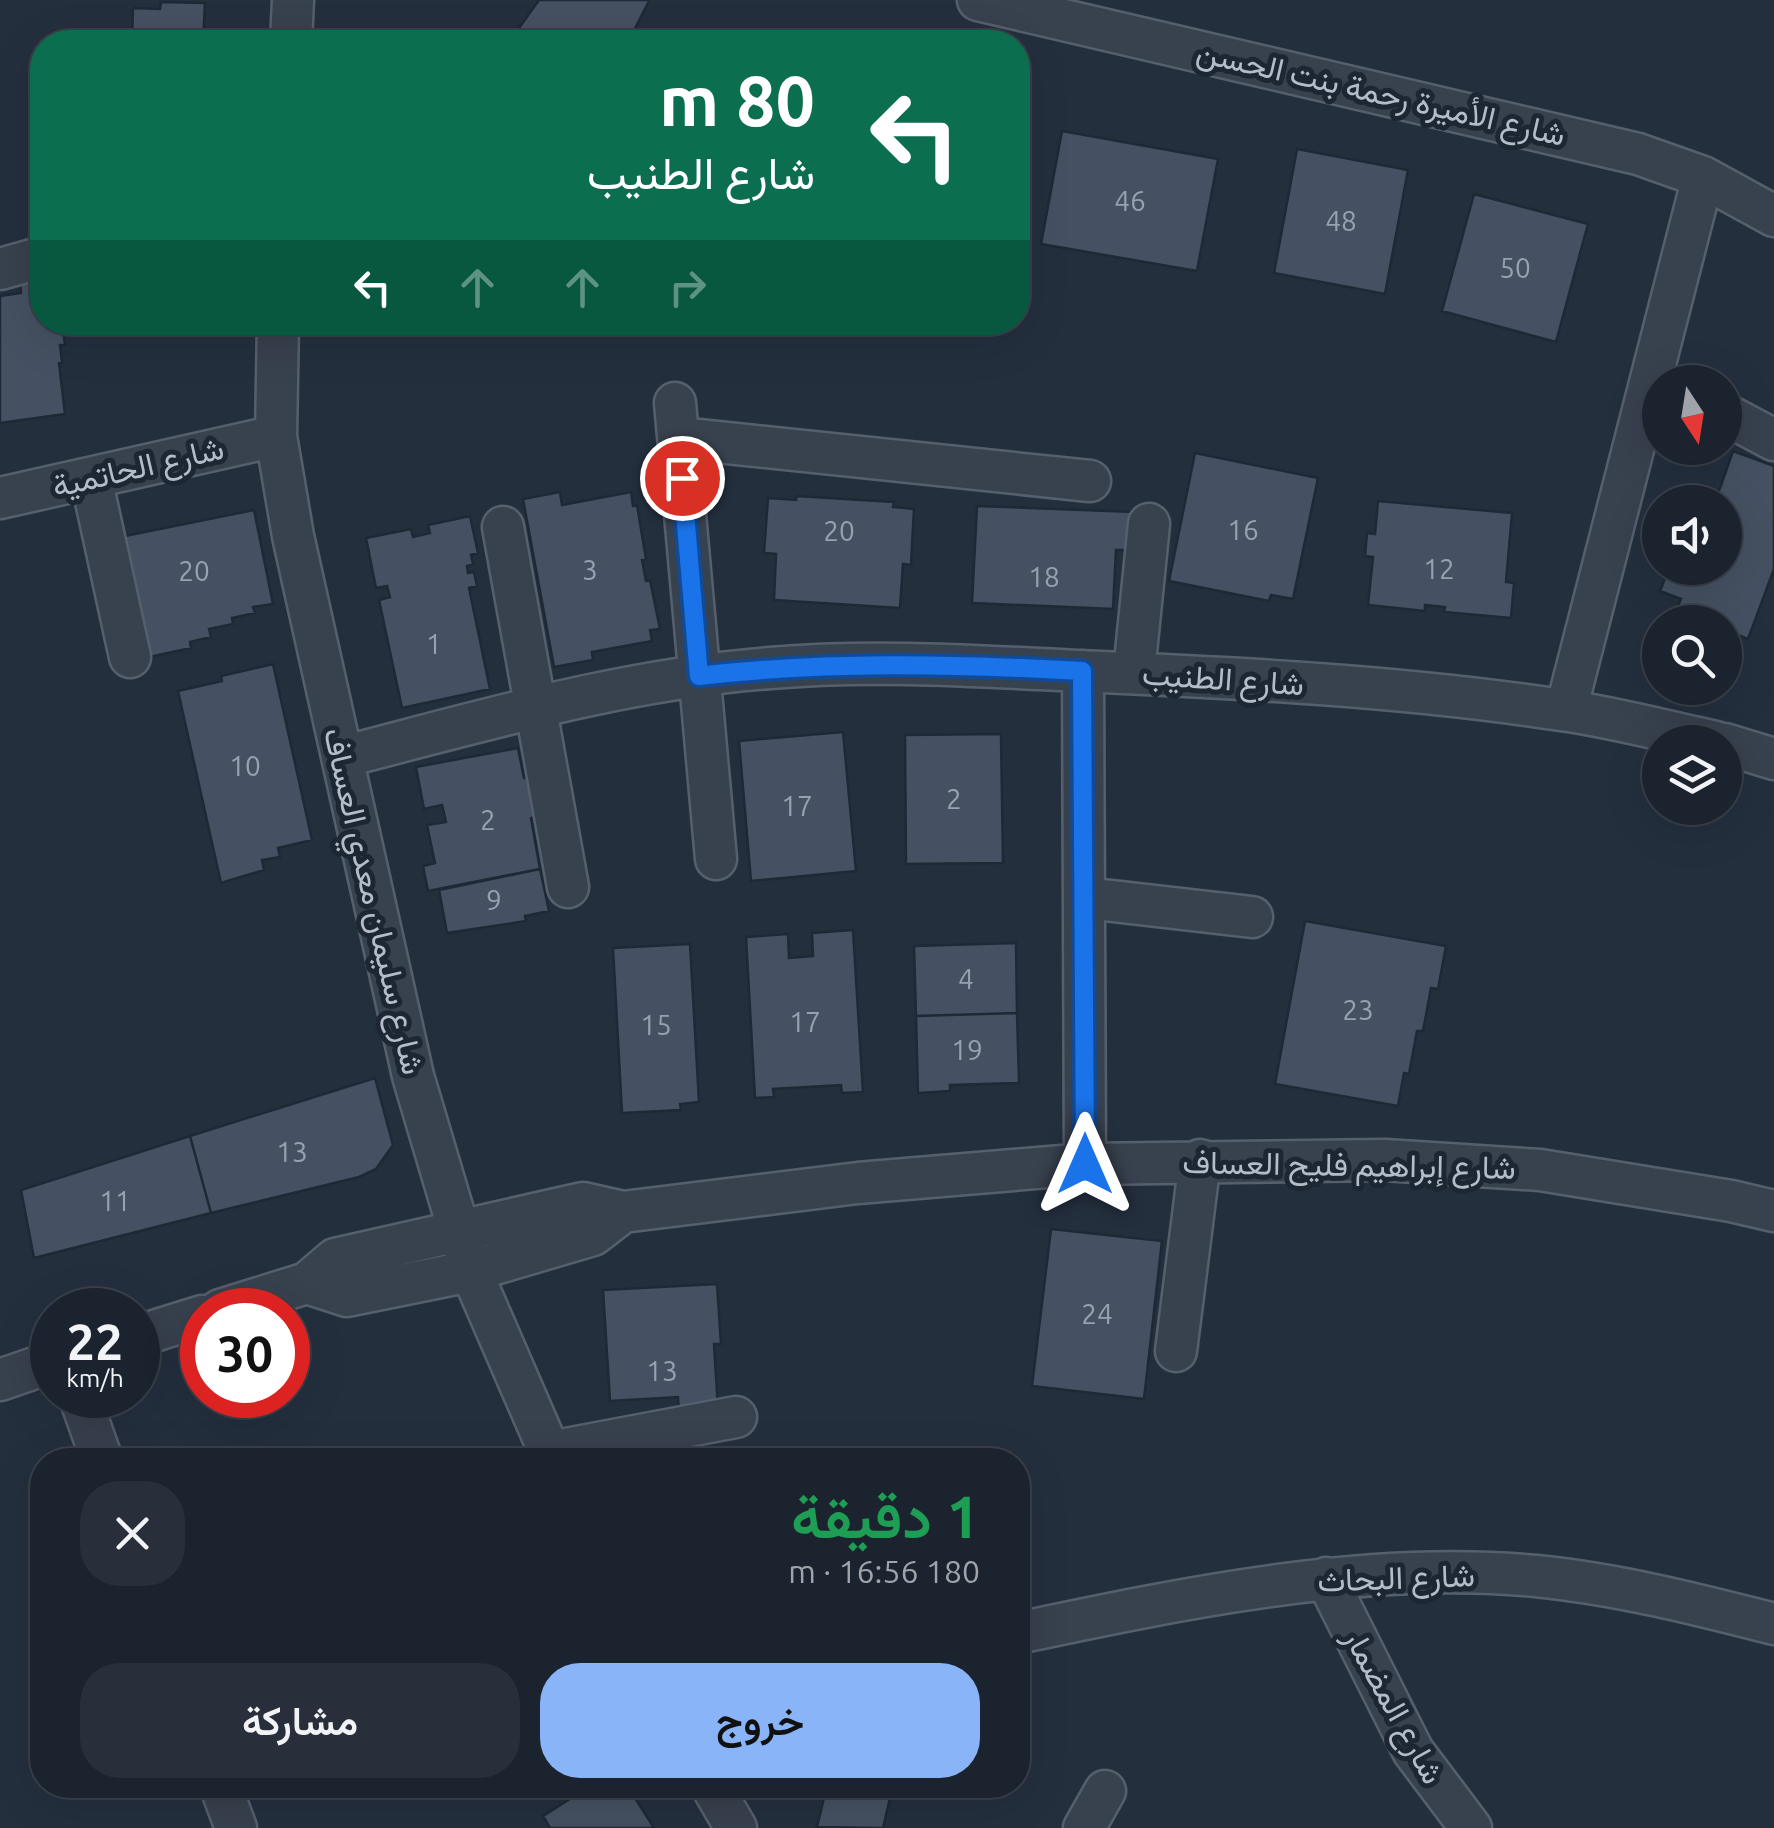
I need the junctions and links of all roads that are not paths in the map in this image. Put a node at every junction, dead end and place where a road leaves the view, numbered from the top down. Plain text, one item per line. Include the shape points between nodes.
1 (293, 0) edge
2 (978, 0) edge
3 (292, 30) edge
4 (1702, 177) junction
5 (1774, 216) edge
6 (278, 335) edge
7 (1662, 365) edge
8 (1742, 423) edge
9 (276, 436) junction
10 (1642, 440) edge
11 (1774, 440) edge
12 (91, 478) junction
13 (1090, 480) dead end
14 (0, 498) edge
15 (1149, 524) dead end
16 (504, 527) dead end
17 (130, 656) dead end
18 (1082, 671) junction
19 (1134, 672) junction
20 (699, 676) junction
21 (534, 708) junction
22 (1566, 710) junction
23 (1642, 726) edge
24 (1742, 750) edge
25 (342, 756) junction
26 (1774, 760) edge
27 (716, 859) dead end
28 (568, 887) dead end
29 (1086, 898) junction
30 (1252, 916) dead end
31 (1200, 1160) junction
32 (1085, 1164) junction
33 (623, 1212) junction
34 (1774, 1212) edge
35 (457, 1229) junction
36 (471, 1271) junction
37 (307, 1283) junction
38 (291, 1288) edge
39 (1176, 1351) dead end
40 (30, 1370) edge
41 (0, 1380) edge
42 (736, 1417) dead end
43 (87, 1418) edge
44 (98, 1448) edge
45 (548, 1448) edge
46 (590, 1448) edge
47 (1326, 1578) junction
48 (1774, 1624) edge
49 (1030, 1630) edge
50 (1105, 1791) dead end
51 (225, 1798) edge
52 (719, 1798) edge
53 (236, 1828) edge
54 (736, 1828) edge
55 (1084, 1828) edge
56 (1471, 1828) edge

1 - 3 street
2 - 4 street, شارع الأميرة رحمة بنت الحسن via 1572,137
4 - 5 street, شارع الأميرة رحمة بنت الحسن
4 - 7 street
6 - 9 street, شارع سليمان معدي العساف
8 - 11 street
9 - 12 street, شارع الحاتمية
9 - 25 street, شارع سليمان معدي العساف
10 - 22 street
12 - 14 street, شارع الحاتمية
12 - 17 street
13 - 20 street via 677,421
15 - 19 street
16 - 21 street
18 - 19 street, شارع الطنيب
18 - 20 street, شارع الطنيب via 857,664
18 - 29 street
19 - 22 street, شارع الطنيب via 1464,696
20 - 21 street, شارع الطنيب
20 - 27 street
21 - 25 street, شارع الطنيب
21 - 28 street
22 - 23 street, شارع الطنيب
24 - 26 street
25 - 35 street, شارع سليمان معدي العساف via 414,1076
29 - 30 street
29 - 32 street
31 - 32 street, شارع إبراهيم فليح العساف
31 - 34 street, شارع إبراهيم فليح العساف via 1385,1160 1540,1170
31 - 39 street
32 - 33 street, شارع إبراهيم فليح العساف
33 - 35 street, شارع إبراهيم فليح العساف via 583,1203
33 - 36 street, شارع إبراهيم فليح العساف via 593,1235
35 - 36 street, شارع سليمان معدي العساف
35 - 37 street, شارع إبراهيم فليح العساف via 335,1258
36 - 37 street, شارع إبراهيم فليح العساف via 347,1296
36 - 45 street, شارع سليمان معدي العساف
37 - 38 street, شارع إبراهيم فليح العساف
40 - 41 street
42 - 46 street
43 - 44 street
47 - 48 street, شارع البحاث via 1428,1572 1536,1576 1658,1595
47 - 49 street, شارع البحاث
47 - 56 street, شارع المضمار via 1413,1751
50 - 55 street
51 - 53 street
52 - 54 street

